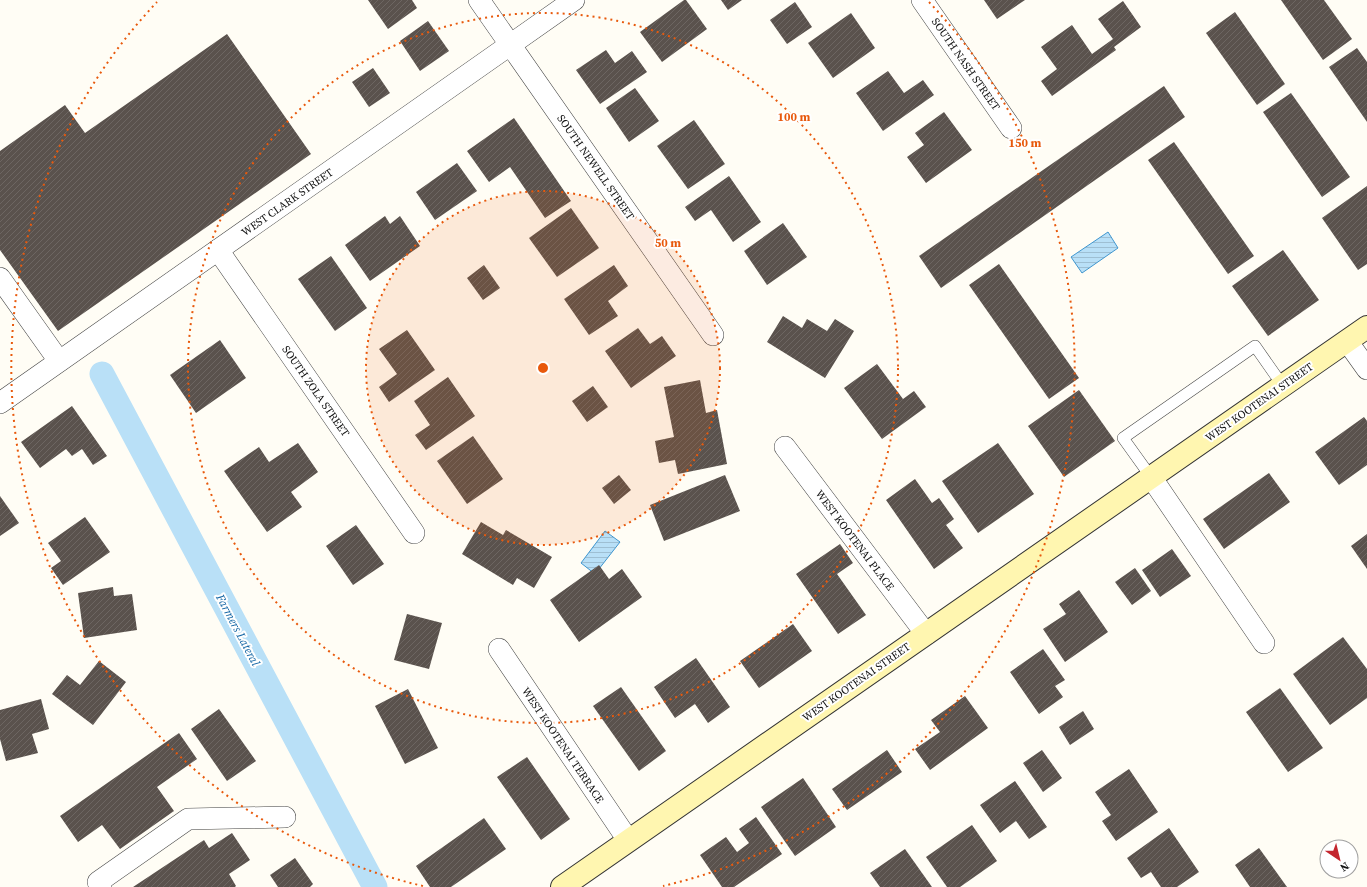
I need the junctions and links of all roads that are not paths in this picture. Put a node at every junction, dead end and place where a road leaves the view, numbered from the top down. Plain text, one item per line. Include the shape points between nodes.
1 (479, 0) edge
2 (574, 0) edge
3 (922, 0) edge
4 (510, 45) junction
5 (1011, 128) dead end
6 (218, 250) junction
7 (0, 278) edge
8 (1367, 328) edge
9 (713, 335) dead end
10 (1347, 341) junction
11 (59, 362) junction
12 (1367, 369) edge
13 (1283, 386) junction
14 (0, 403) edge
15 (785, 447) dead end
16 (1152, 476) junction
17 (414, 533) dead end
18 (926, 634) junction
19 (1264, 642) dead end
20 (499, 649) dead end
21 (285, 817) dead end
22 (628, 840) junction
23 (101, 887) edge
24 (562, 887) edge

1 - 4 street, SOUTH NEWELL STREET
2 - 4 street, WEST CLARK STREET
3 - 5 street, SOUTH NASH STREET
4 - 6 street, WEST CLARK STREET
4 - 9 street, SOUTH NEWELL STREET
6 - 11 street, WEST CLARK STREET
6 - 17 street, SOUTH ZOLA STREET
7 - 11 street
8 - 10 street, WEST KOOTENAI STREET
10 - 12 street
10 - 13 street, WEST KOOTENAI STREET
11 - 14 street, WEST CLARK STREET
13 - 16 street, WEST KOOTENAI STREET
13 - 16 lane via 1255,346 1249,350 1123,438
15 - 18 street, WEST KOOTENAI PLACE
16 - 18 street, WEST KOOTENAI STREET
16 - 19 street
18 - 22 street, WEST KOOTENAI STREET
20 - 22 street, WEST KOOTENAI TERRACE
21 - 23 street via 188,819 98,882
22 - 24 street, WEST KOOTENAI STREET

